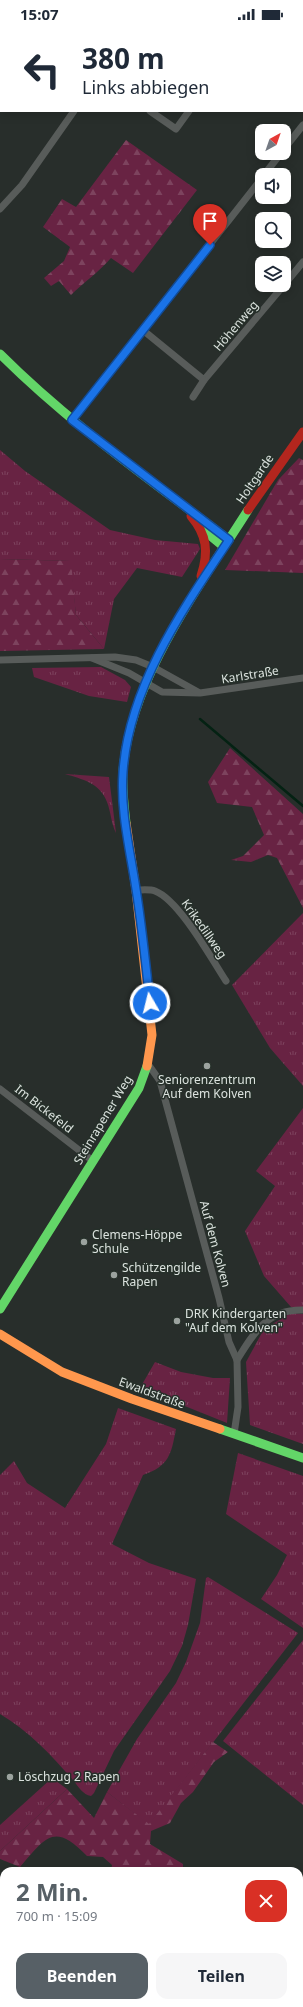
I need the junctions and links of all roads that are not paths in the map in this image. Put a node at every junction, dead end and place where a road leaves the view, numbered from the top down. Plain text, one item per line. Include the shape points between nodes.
1 (73, 112) edge
2 (151, 112) edge
3 (188, 112) edge
4 (303, 125) edge
5 (291, 141) edge
6 (276, 160) edge
7 (269, 168) edge
8 (255, 187) edge
9 (0, 209) edge
10 (303, 262) edge
11 (291, 277) edge
12 (278, 292) edge
13 (144, 331) junction
14 (0, 354) edge
15 (204, 380) junction
16 (193, 397) dead end
17 (72, 420) junction
18 (303, 432) edge
19 (300, 442) edge
20 (182, 506) junction
21 (200, 526) junction
22 (227, 544) junction
23 (196, 592) junction
24 (92, 658) junction
25 (0, 660) edge
26 (153, 667) junction
27 (303, 678) edge
28 (145, 683) junction
29 (200, 693) junction
30 (136, 890) junction
31 (226, 981) dead end
32 (148, 1064) junction
33 (0, 1089) edge
34 (94, 1161) junction
35 (0, 1309) edge
36 (303, 1310) edge
37 (0, 1334) edge
38 (237, 1360) junction
39 (234, 1434) junction
40 (303, 1458) edge

1 - 9 street via 22,185
2 - 3 street via 176,129
4 - 5 street
6 - 7 street
8 - 13 street
10 - 11 street, Höhenweg
12 - 15 street, Höhenweg
13 - 15 street
13 - 17 street
14 - 17 street via 34,388
15 - 16 street, Höhenweg
17 - 20 street
18 - 19 street, Holtgarde
19 - 22 street, Holtgarde via 260,490
20 - 21 street
20 - 22 street
21 - 22 street
21 - 23 street via 208,549 207,561
22 - 23 street, Steinrapener Weg
23 - 26 street, Steinrapener Weg
24 - 25 street
24 - 26 street via 115,657 136,660
24 - 28 street, Karlstraße via 129,673
26 - 28 street, Steinrapener Weg
26 - 29 street
27 - 29 street, Karlstraße
28 - 29 street, Karlstraße via 162,692
28 - 30 street, Steinrapener Weg via 130,732 123,771 124,806
30 - 31 street, Krikedillweg via 154,891 168,898
30 - 32 street, Steinrapener Weg via 151,1014 152,1035
32 - 34 street, Steinrapener Weg via 139,1088
32 - 38 street, Auf dem Kolven via 160,1081 229,1342
33 - 34 street, Im Bickefeld
34 - 35 street, Steinrapener Weg
36 - 38 street via 275,1315 253,1335
37 - 39 street, Ewaldstraße via 62,1372
38 - 39 street, Auf dem Kolven via 238,1406
39 - 40 street, Ewaldstraße

